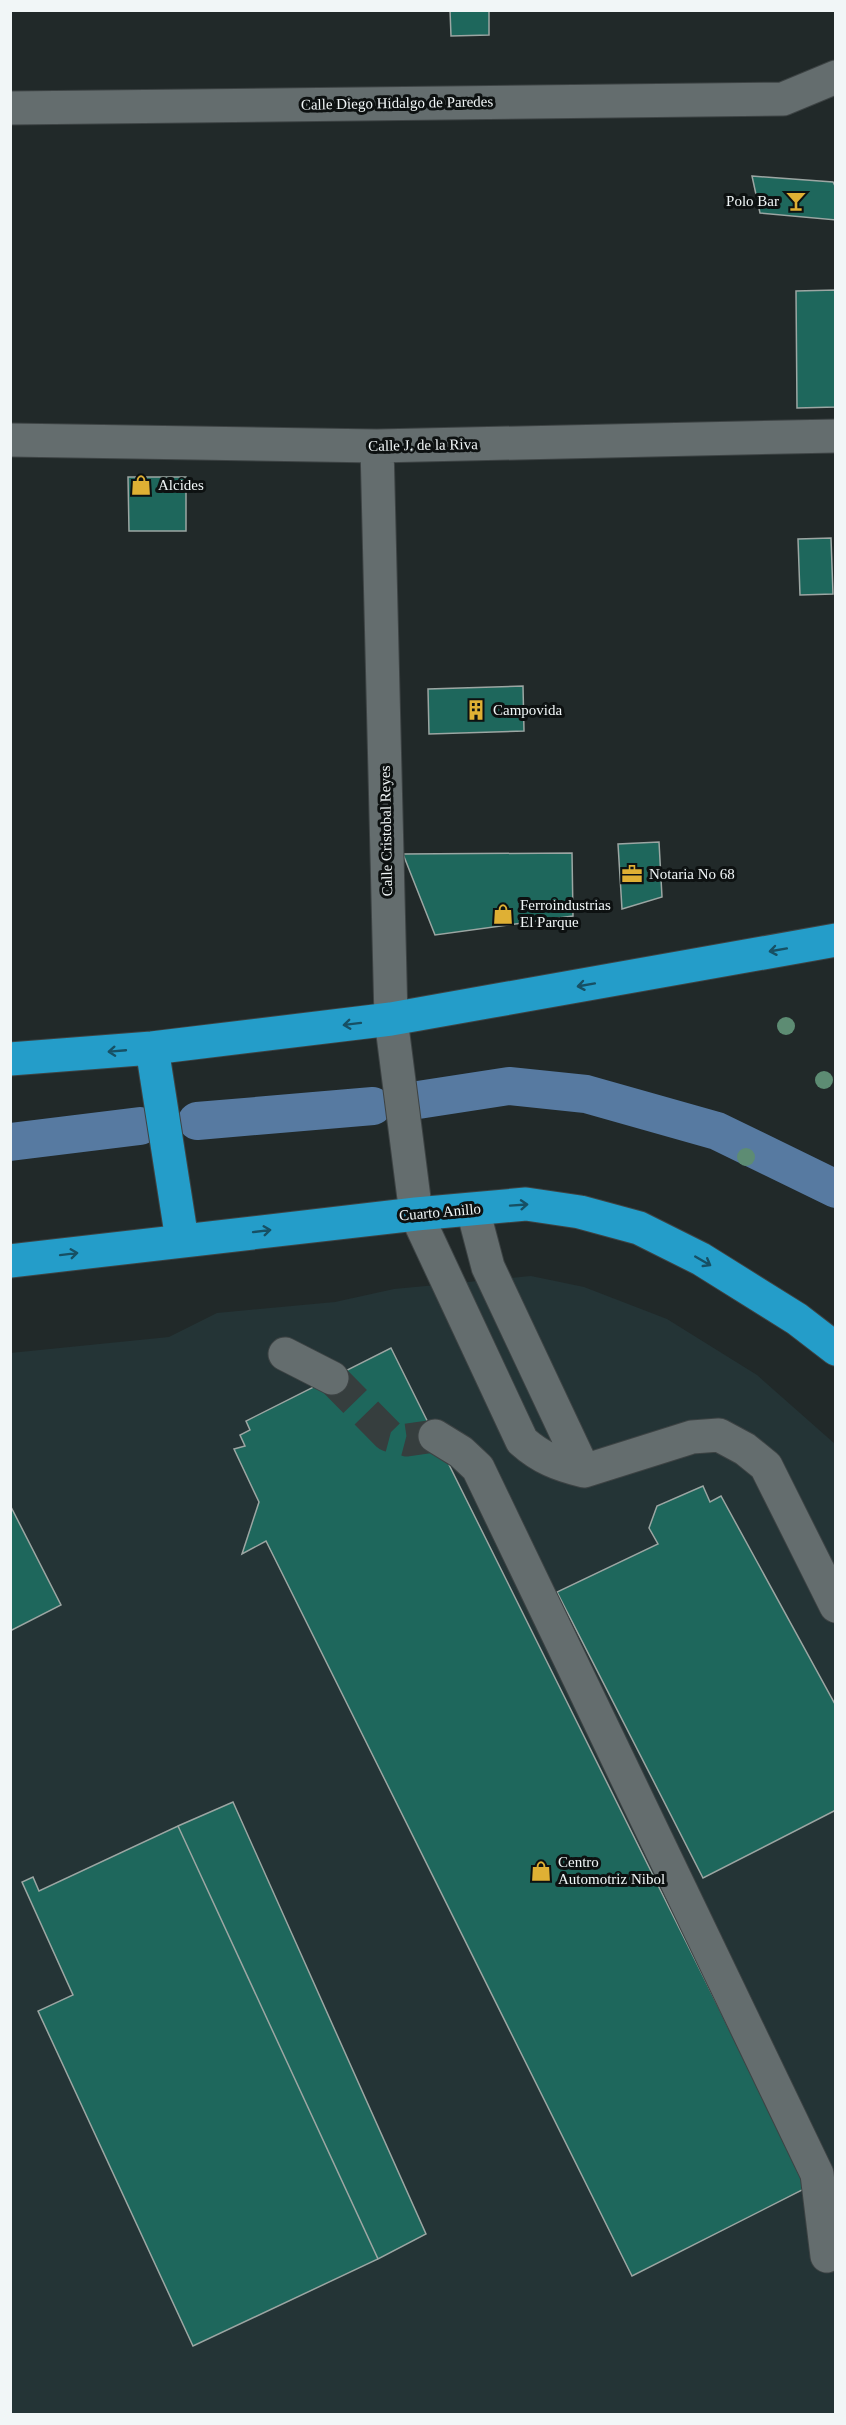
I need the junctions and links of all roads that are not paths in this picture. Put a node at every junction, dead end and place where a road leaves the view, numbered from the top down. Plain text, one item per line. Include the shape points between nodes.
1 (836, 77) edge
2 (10, 108) edge
3 (836, 436) edge
4 (10, 440) edge
5 (377, 446) junction
6 (836, 940) edge
7 (391, 1019) junction
8 (152, 1048) junction
9 (10, 1059) edge
10 (473, 1210) junction
11 (416, 1214) junction
12 (182, 1240) junction
13 (10, 1261) edge
14 (836, 1349) edge
15 (285, 1354) dead end
16 (332, 1378) tunnel mouth
17 (435, 1436) tunnel mouth
18 (584, 1471) junction
19 (836, 1606) edge
20 (827, 2256) dead end

1 - 2 street, Calle Diego Hidalgo de Paredes via 783,99
3 - 5 street, Calle J. de la Riva
4 - 5 street, Calle J. de la Riva
5 - 7 street, Calle Cristobal Reyes
6 -> 7 highway
7 -> 8 highway
7 - 11 street, Calle Cristobal Reyes
8 -> 9 highway
8 - 12 highway
10 - 11 highway, Cuarto Anillo
10 -> 14 highway, Cuarto Anillo via 526,1204 580,1212 639,1228 701,1260 797,1319
10 - 18 street via 488,1267
12 -> 11 highway, Cuarto Anillo
11 - 18 street, Calle Cristobal Reyes via 522,1441 538,1456
13 -> 12 highway, Cuarto Anillo
15 - 16 street
17 - 20 street via 461,1452 477,1468 817,2174
18 - 19 street via 692,1437 719,1435 766,1466

